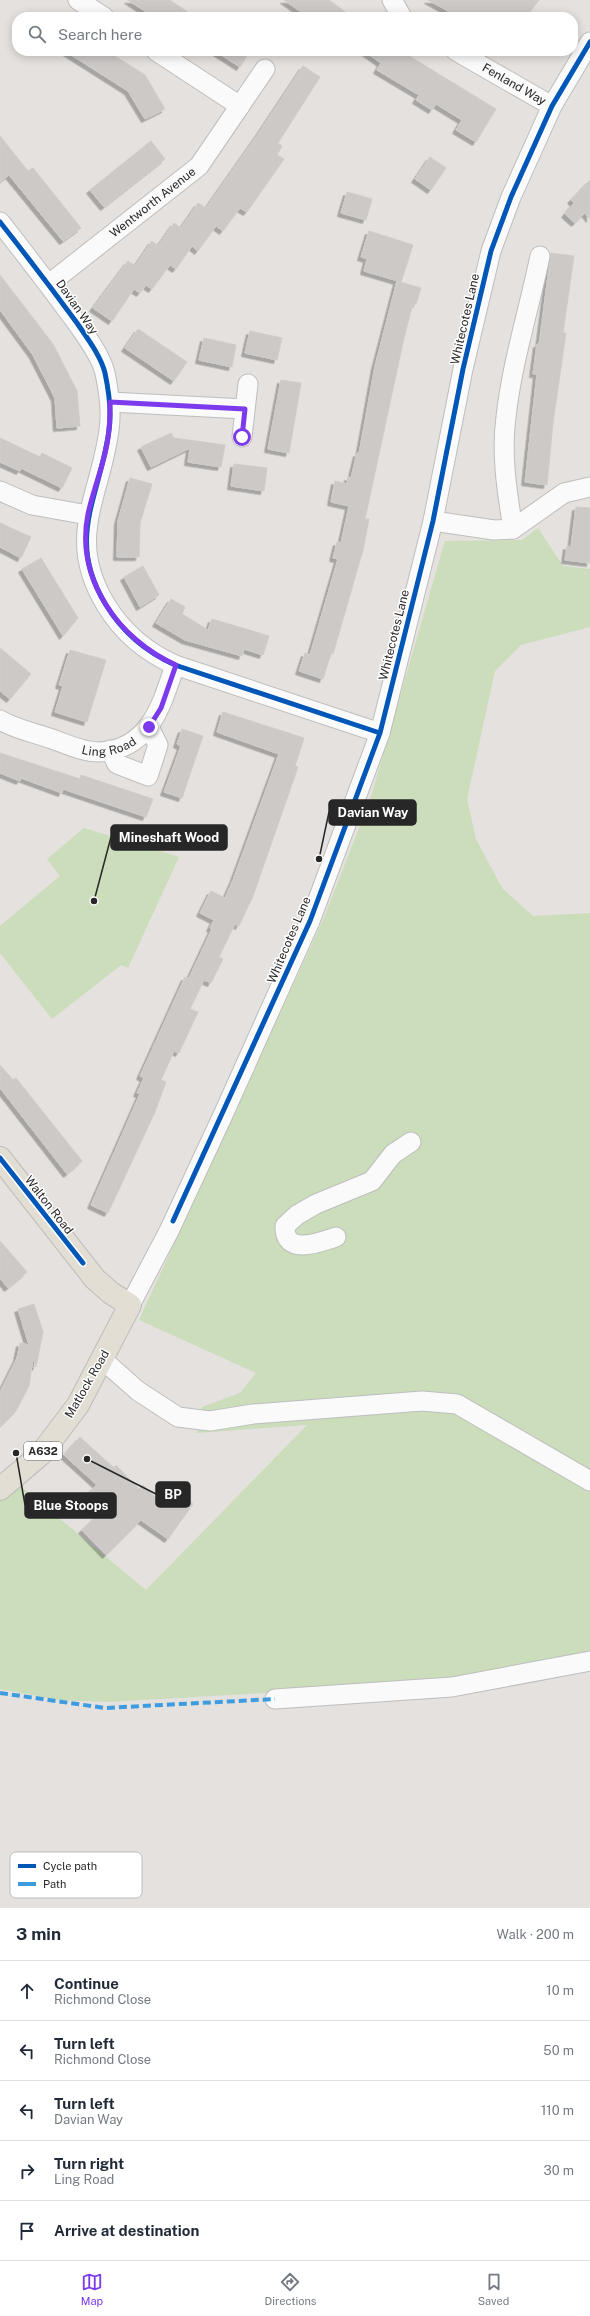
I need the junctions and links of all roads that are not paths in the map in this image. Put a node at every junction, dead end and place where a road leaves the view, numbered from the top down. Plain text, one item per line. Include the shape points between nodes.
1 (78, 0) edge
2 (392, 0) edge
3 (96, 12) edge
4 (399, 12) edge
5 (590, 42) edge
6 (164, 56) edge
7 (465, 56) edge
8 (265, 69) dead end
9 (240, 106) junction
10 (552, 106) junction
11 (0, 222) edge
12 (540, 256) dead end
13 (49, 284) junction
14 (248, 384) dead end
15 (110, 402) junction
16 (245, 409) junction
17 (242, 437) dead end
18 (590, 487) edge
19 (0, 491) edge
20 (88, 516) junction
21 (433, 521) junction
22 (513, 529) junction
23 (176, 665) junction
24 (0, 720) edge
25 (149, 727) junction
26 (380, 732) junction
27 (110, 750) junction
28 (411, 1142) dead end
29 (0, 1158) edge
30 (336, 1237) dead end
31 (130, 1305) junction
32 (103, 1360) junction
33 (590, 1481) edge
34 (0, 1489) edge
35 (590, 1661) edge
36 (275, 1699) dead end

1 - 3 street
2 - 4 street
5 - 10 street, Whitecotes Lane
6 - 9 street
7 - 10 street, Fenland Way
8 - 9 street, Wentworth Avenue
9 - 13 street, Wentworth Avenue via 199,166
10 - 21 street, Whitecotes Lane via 511,196 491,251 463,369
11 - 13 street, Davian Way
12 - 22 street via 519,339 506,418 506,478
13 - 15 street, Davian Way via 92,348 104,371
14 - 16 street
15 - 16 street
15 - 20 street, Davian Way via 109,430
16 - 17 street
18 - 22 street via 564,493
19 - 20 street via 32,505
20 - 23 street, Davian Way via 86,541 89,566 98,591 126,633 149,651
21 - 22 street via 494,530
21 - 26 street, Whitecotes Lane
23 - 25 street, Ling Road via 161,708
23 - 26 street, Davian Way
24 - 27 street, Ling Road via 75,747 98,752
25 - 27 street, Ling Road via 137,739
25 - 27 street via 158,745 148,776 117,764
26 - 31 street, Whitecotes Lane via 310,921 217,1129 169,1231
28 - 30 street via 392,1154 372,1181 306,1210 285,1226 285,1235 289,1242 299,1245 315,1244
29 - 31 main road, Walton Road via 95,1278 111,1293
31 - 32 main road, Matlock Road / A632
32 - 33 street via 138,1391 178,1417 210,1421 253,1414 422,1401 457,1404
32 - 34 main road, Matlock Road / A632 via 78,1405 41,1454
35 - 36 street via 452,1687

